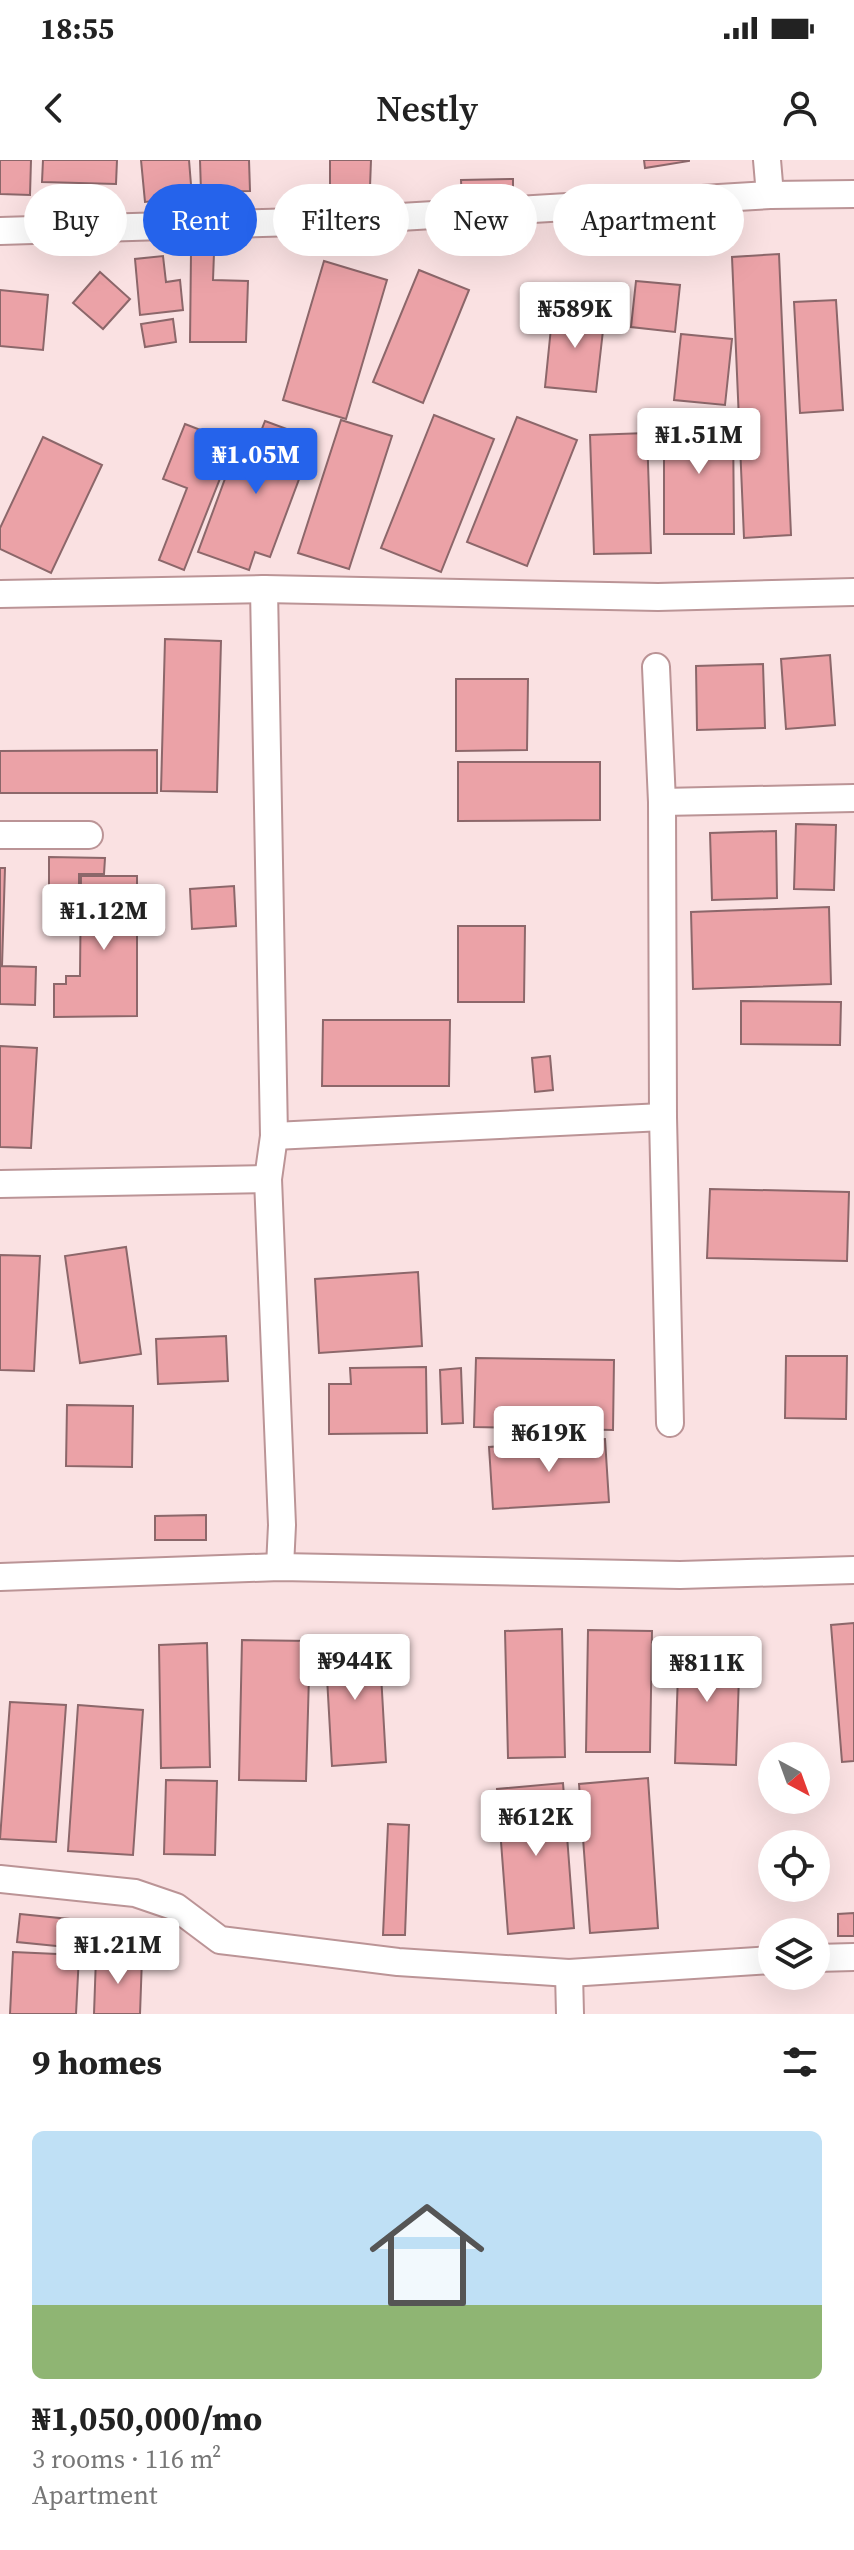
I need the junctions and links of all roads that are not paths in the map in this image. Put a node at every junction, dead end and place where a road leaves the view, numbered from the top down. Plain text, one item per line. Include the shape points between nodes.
1 (767, 160) edge
2 (854, 194) edge
3 (770, 195) junction
4 (0, 231) edge
5 (264, 589) junction
6 (854, 592) edge
7 (0, 594) edge
8 (656, 667) dead end
9 (854, 798) edge
10 (662, 802) junction
11 (0, 835) edge
12 (89, 835) dead end
13 (663, 1117) junction
14 (274, 1136) junction
15 (268, 1179) junction
16 (0, 1184) edge
17 (670, 1423) dead end
18 (280, 1567) junction
19 (854, 1570) edge
20 (0, 1577) edge
21 (0, 1879) edge
22 (854, 1957) edge
23 (830, 1958) edge
24 (758, 1961) edge
25 (569, 1973) junction
26 (570, 2014) edge

1 - 3 street
2 - 3 street
3 - 4 street via 332,221
5 - 6 street via 658,597
5 - 7 street
5 - 14 street
8 - 10 street
9 - 10 street
10 - 13 street
11 - 12 street
13 - 14 street
13 - 17 street
14 - 15 street
15 - 16 street
15 - 18 street
18 - 19 street via 680,1575
18 - 20 street
21 - 25 street via 135,1893 176,1907 220,1940 398,1962
22 - 23 street
24 - 25 street
25 - 26 street

